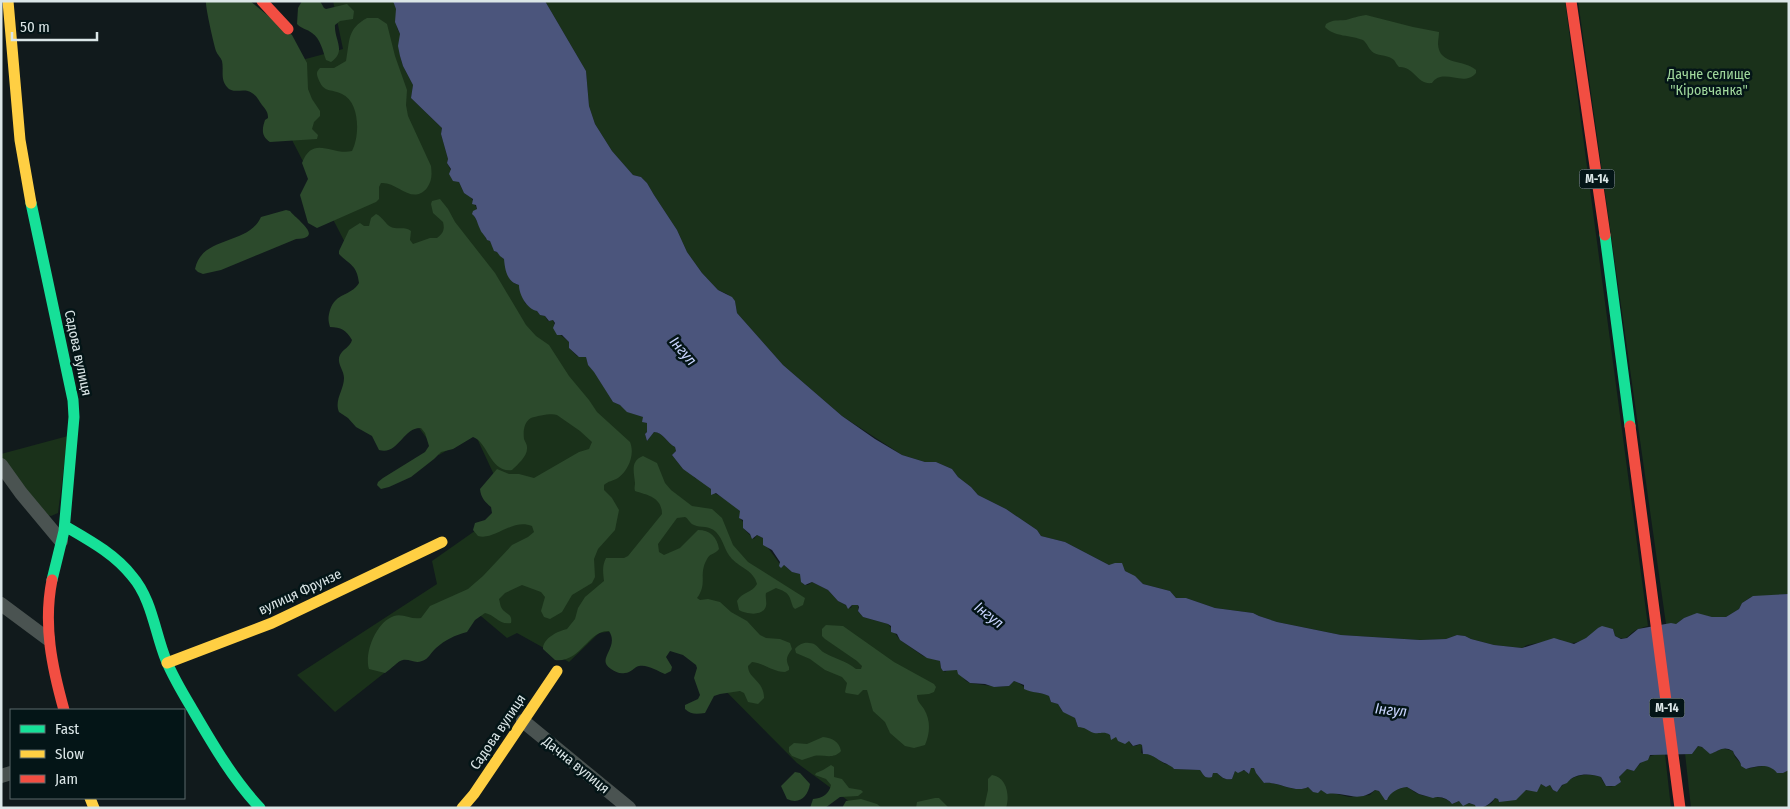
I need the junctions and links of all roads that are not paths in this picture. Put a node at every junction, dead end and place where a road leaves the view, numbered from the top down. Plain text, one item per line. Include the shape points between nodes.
1 (8, 1) edge
2 (262, 1) edge
3 (1571, 1) edge
4 (288, 29) dead end
5 (1, 465) edge
6 (65, 526) junction
7 (61, 541) junction
8 (442, 542) dead end
9 (1, 604) edge
10 (48, 639) junction
11 (168, 663) junction
12 (557, 671) dead end
13 (64, 709) edge
14 (523, 721) junction
15 (260, 808) edge
16 (462, 808) edge
17 (629, 808) edge
18 (1680, 808) edge

1 - 6 main road, Садова вулиця via 26,178 73,400
2 - 4 main road
3 - 18 main road, М-14 via 1611,277
5 - 7 street
6 - 7 main road, Садова вулиця
6 - 11 main road via 110,555 138,584
7 - 10 main road, Садова вулиця via 50,588
8 - 11 main road, вулиця Фрунзе via 272,623
9 - 10 street
10 - 13 main road, Садова вулиця
11 - 15 main road via 220,757
12 - 14 main road, Садова вулиця
14 - 16 main road, Садова вулиця
14 - 17 street, Дачна вулиця

